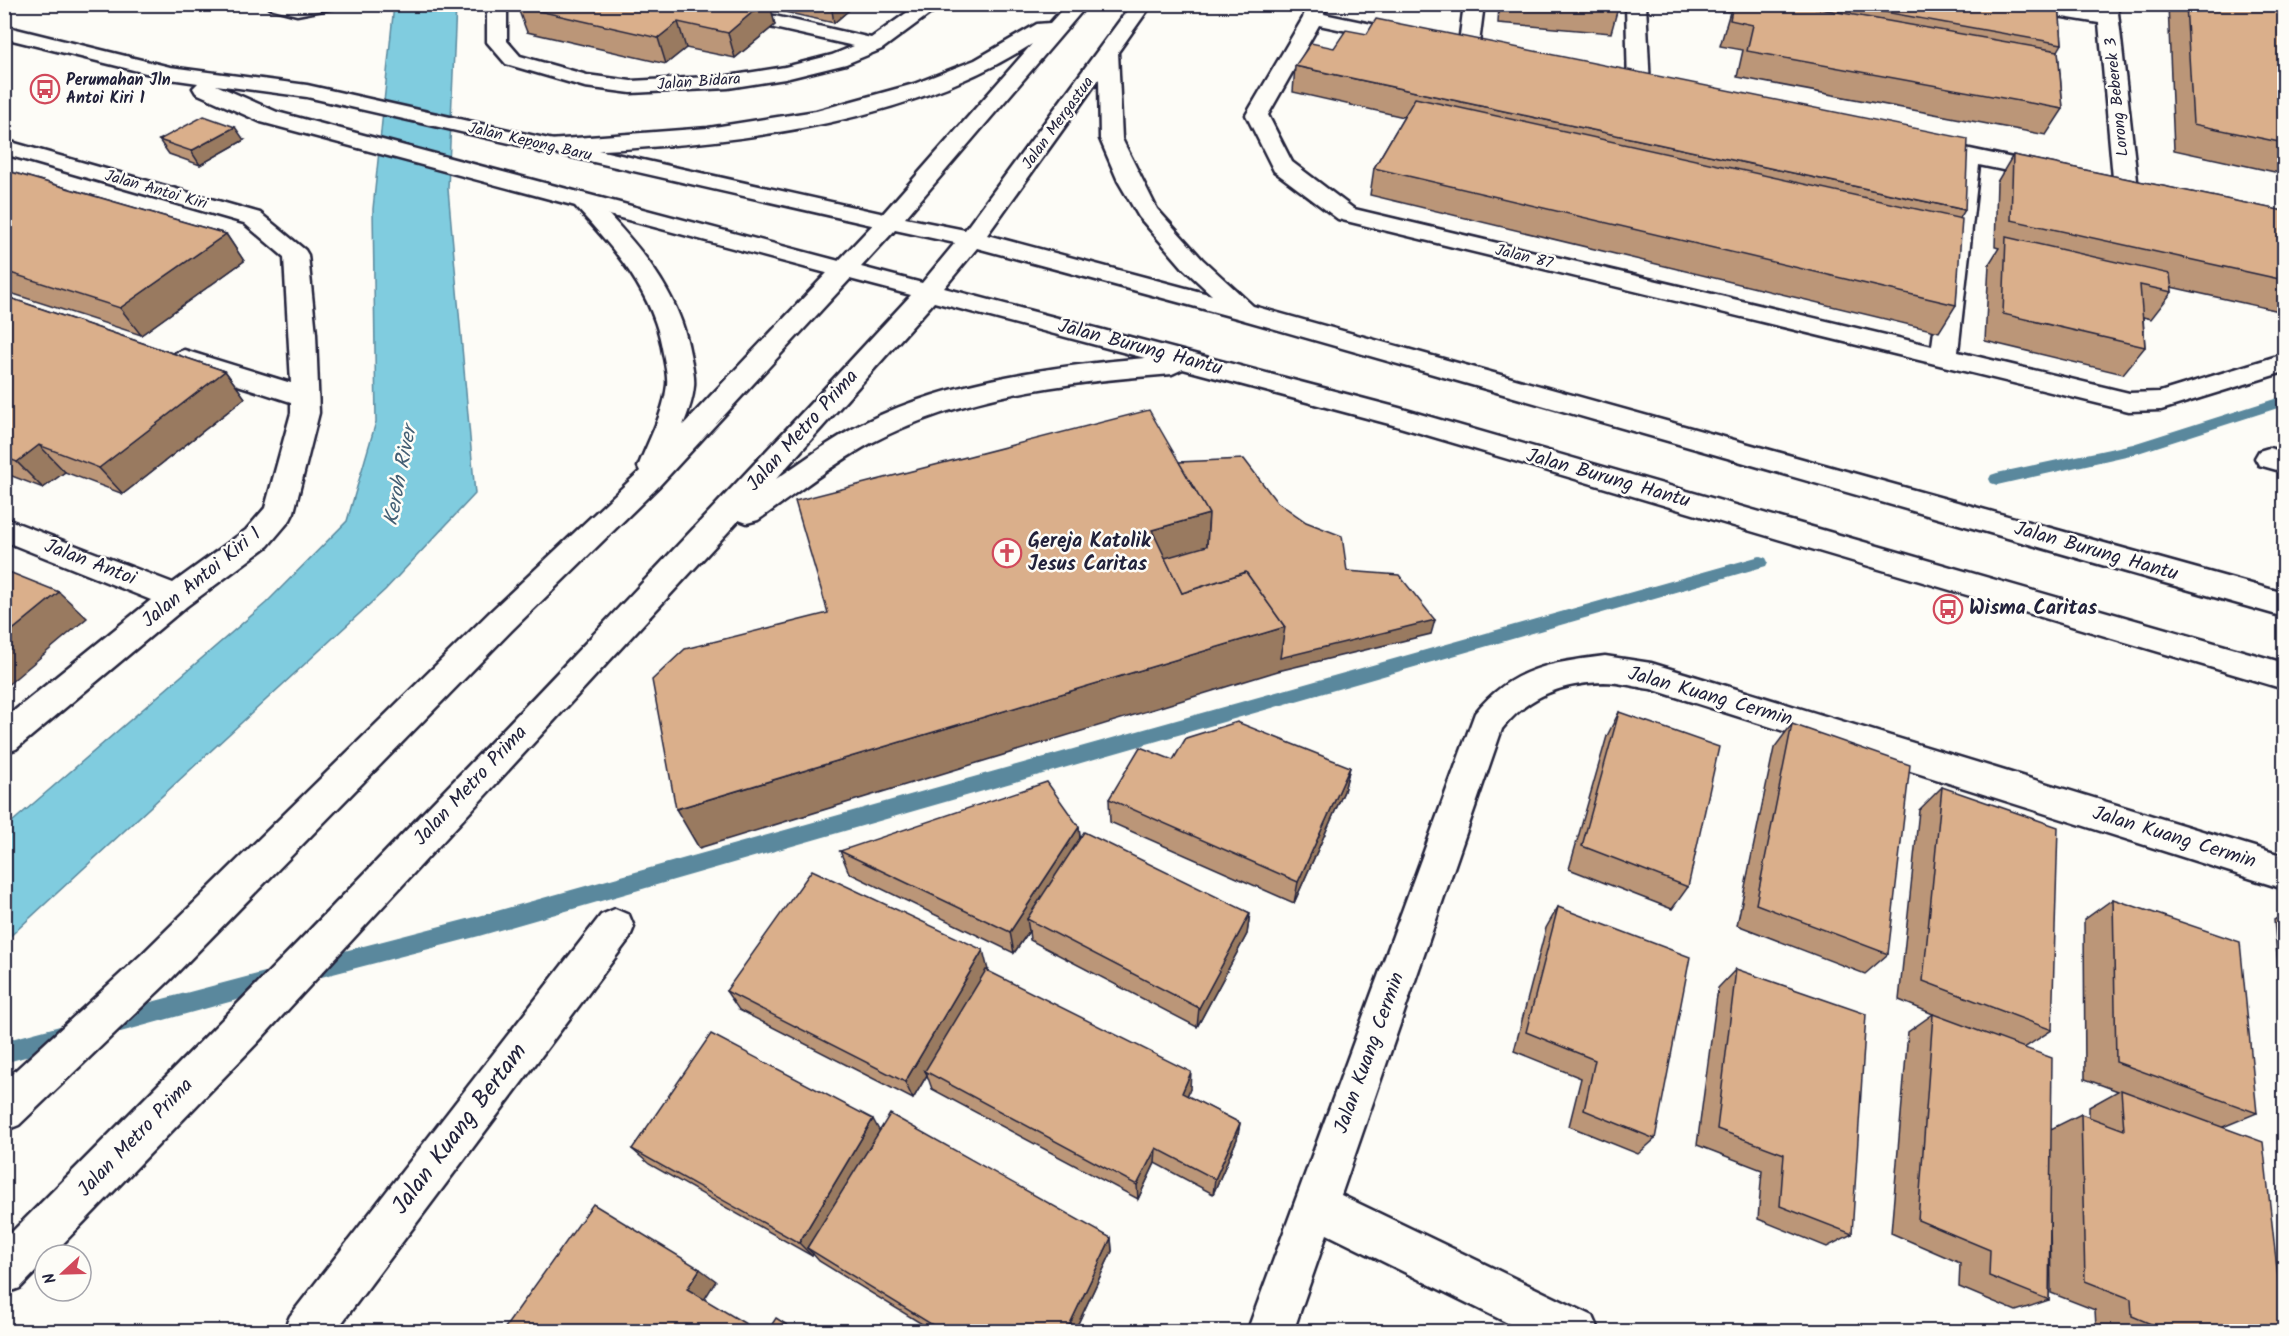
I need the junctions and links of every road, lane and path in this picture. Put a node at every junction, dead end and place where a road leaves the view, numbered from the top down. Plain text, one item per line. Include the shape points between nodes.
1 (277, 4) edge
2 (327, 4) edge
3 (496, 4) edge
4 (694, 4) edge
5 (933, 4) edge
6 (1142, 4) edge
7 (1474, 4) edge
8 (1636, 4) edge
9 (2021, 4) edge
10 (1077, 5) edge
11 (1315, 11) edge
12 (2108, 12) edge
13 (4, 32) edge
14 (875, 45) junction
15 (1468, 51) junction
16 (1109, 54) junction
17 (1490, 56) edge
18 (170, 73) junction
19 (1616, 82) edge
20 (1639, 87) junction
21 (1661, 91) edge
22 (1901, 142) edge
23 (535, 144) junction
24 (4, 147) edge
25 (1970, 156) junction
26 (2070, 177) edge
27 (2104, 184) edge
28 (2126, 189) junction
29 (2148, 194) edge
30 (584, 202) junction
31 (889, 222) junction
32 (972, 239) junction
33 (296, 255) joint
34 (845, 270) junction
35 (929, 291) junction
36 (1246, 312) junction
37 (160, 352) edge
38 (1944, 359) junction
39 (1198, 363) junction
40 (2284, 363) edge
41 (305, 397) junction
42 (648, 480) junction
43 (4, 530) edge
44 (697, 547) junction
45 (176, 597) junction
46 (2284, 605) edge
47 (2284, 676) edge
48 (4, 739) edge
49 (2284, 873) edge
50 (615, 927) dead end
51 (4, 1110) edge
52 (1316, 1206) junction
53 (4, 1272) edge
54 (306, 1332) edge
55 (1270, 1332) edge
56 (1577, 1332) edge

1 - 2 street via 297,9
3 - 14 street, Jalan Bidara via 497,42 513,60 585,81 631,87 728,82 785,73 838,60
4 - 14 street
5 - 14 street, Jalan Bidara
6 - 16 street, Jalan Mergastua
7 - 15 street
8 - 20 street
9 - 12 street
10 - 23 street via 1009,51 974,69 848,110 690,138
10 - 31 street
11 - 15 street
11 - 38 street, Jalan 87 via 1257,115 1282,166 1346,214
12 - 28 street, Lorong Beberek 3
13 - 18 street, Jalan Kepong Baru
15 - 17 street
16 - 32 street, Jalan Mergastua
16 - 36 street via 1111,139 1130,181 1147,212 1193,264
18 - 23 street, Jalan Kepong Baru via 307,91
18 - 30 street, Jalan Kepong Baru via 269,117
19 - 20 street
20 - 21 street
22 - 25 street
23 - 31 street, Jalan Kepong Baru
24 - 33 street, Jalan Antoi Kiri via 252,218
25 - 26 street
25 - 38 street
27 - 28 street
28 - 29 street
30 - 34 street, Jalan Kepong Baru
30 - 42 street via 646,273 664,305 676,339 680,388
31 - 32 street, Jalan Kepong Baru
31 - 34 street
32 - 35 street, Jalan Mergastua
32 - 36 street, Jalan Burung Hantu
33 - 41 street, Jalan Antoi Kiri 1
34 - 35 street, Jalan Burung Hantu
34 - 42 street
35 - 39 street, Jalan Burung Hantu
35 - 44 street, Jalan Metro Prima
36 - 46 street, Jalan Burung Hantu
37 - 41 street
38 - 40 street via 2144,403
39 - 44 street via 1088,372 988,390 918,411 860,437
39 - 47 street, Jalan Burung Hantu via 1399,417
41 - 45 street, Jalan Antoi Kiri 1 via 305,413 279,512 256,538
42 - 51 street via 501,621 155,968
43 - 45 street, Jalan Antoi
44 - 53 street, Jalan Metro Prima via 244,1028
45 - 48 street, Jalan Antoi Kiri 1
49 - 52 street, Jalan Kuang Cermin via 1651,676 1605,669 1559,675 1523,688 1502,704 1487,723
50 - 54 street, Jalan Kuang Bertam
52 - 55 street, Jalan Kuang Cermin
52 - 56 street

